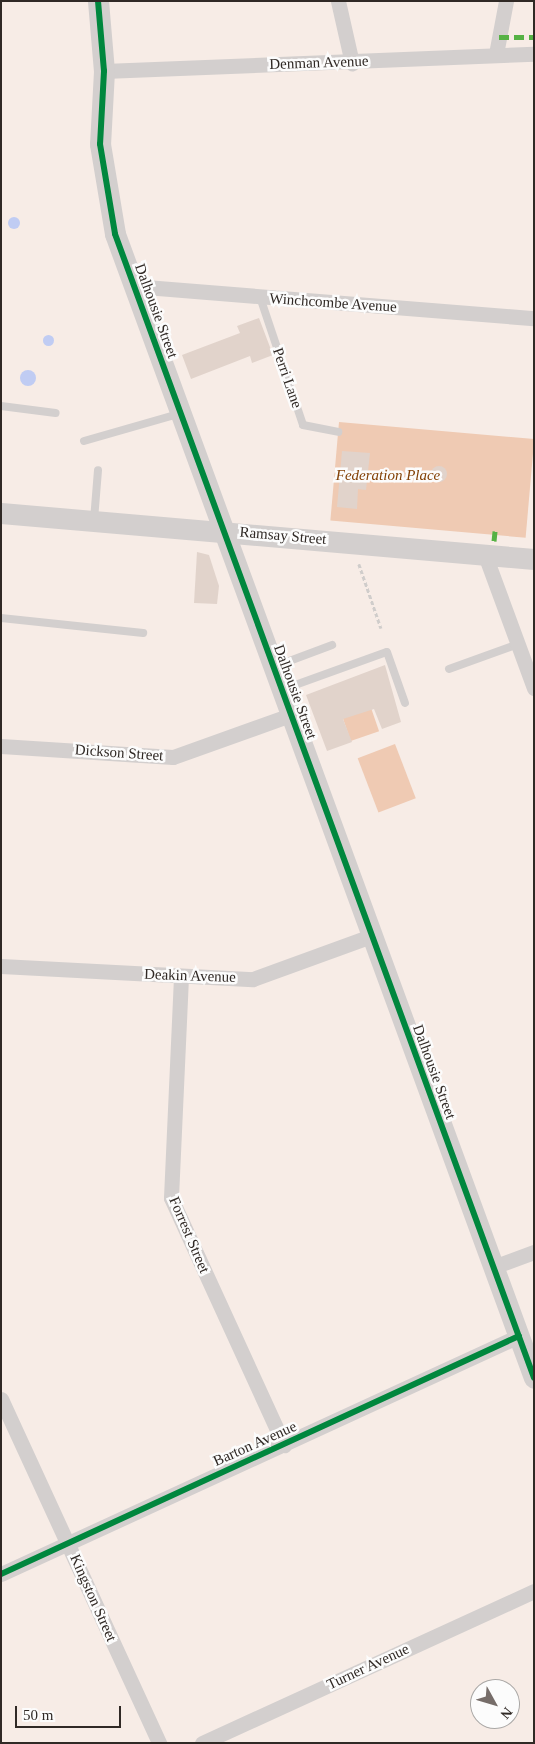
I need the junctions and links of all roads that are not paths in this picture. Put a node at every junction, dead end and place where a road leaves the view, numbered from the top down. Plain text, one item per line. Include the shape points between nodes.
1 (98, 1) edge
2 (338, 1) edge
3 (506, 1) edge
4 (496, 54) junction
5 (534, 54) edge
6 (352, 63) junction
7 (104, 71) junction
8 (133, 286) junction
9 (260, 297) junction
10 (534, 318) edge
11 (1, 406) edge
12 (56, 413) dead end
13 (180, 414) junction
14 (338, 432) dead end
15 (84, 441) dead end
16 (98, 470) dead end
17 (1, 513) edge
18 (94, 520) junction
19 (222, 531) junction
20 (485, 554) junction
21 (534, 559) edge
22 (1, 618) edge
23 (143, 633) dead end
24 (518, 644) junction
25 (332, 645) dead end
26 (274, 666) junction
27 (449, 670) dead end
28 (534, 688) edge
29 (282, 690) junction
30 (405, 703) dead end
31 (290, 715) junction
32 (1, 746) edge
33 (371, 936) junction
34 (1, 966) edge
35 (181, 977) junction
36 (534, 1252) edge
37 (493, 1267) junction
38 (519, 1336) junction
39 (534, 1378) edge
40 (1, 1399) edge
41 (284, 1445) junction
42 (68, 1542) junction
43 (1, 1574) edge
44 (534, 1591) edge
45 (159, 1743) edge
46 (202, 1743) edge

1 - 7 street, Dalhousie Street
2 - 6 street
3 - 4 street
4 - 5 street, Denman Avenue
4 - 6 street, Denman Avenue
6 - 7 street, Denman Avenue
7 - 8 street, Dalhousie Street via 102,170 115,234
8 - 9 street, Winchcombe Avenue
8 - 13 street, Dalhousie Street
9 - 10 street, Winchcombe Avenue
9 - 14 lane, Perri Lane via 303,425
11 - 12 lane
13 - 15 lane
13 - 19 street, Dalhousie Street
16 - 18 lane
17 - 18 street, Ramsay Street
18 - 19 street, Ramsay Street
19 - 20 street, Ramsay Street
19 - 26 street, Dalhousie Street
20 - 21 street, Ramsay Street
20 - 24 street
22 - 23 lane
24 - 27 lane
24 - 28 street
25 - 26 lane
26 - 29 street, Dalhousie Street
29 - 30 lane via 387,652
29 - 31 street, Dalhousie Street
31 - 32 street, Dickson Street via 173,757
31 - 33 street, Dalhousie Street
33 - 35 street, Deakin Avenue via 253,978
33 - 37 street, Dalhousie Street
34 - 35 street, Deakin Avenue
35 - 41 street, Forrest Street via 171,1198
36 - 37 street
37 - 38 street, Dalhousie Street
38 - 39 street, Dalhousie Street
38 - 41 street, Barton Avenue
40 - 42 street, Kingston Street
41 - 42 street, Barton Avenue
42 - 43 street, Barton Avenue
42 - 45 street, Kingston Street
44 - 46 street, Turner Avenue

